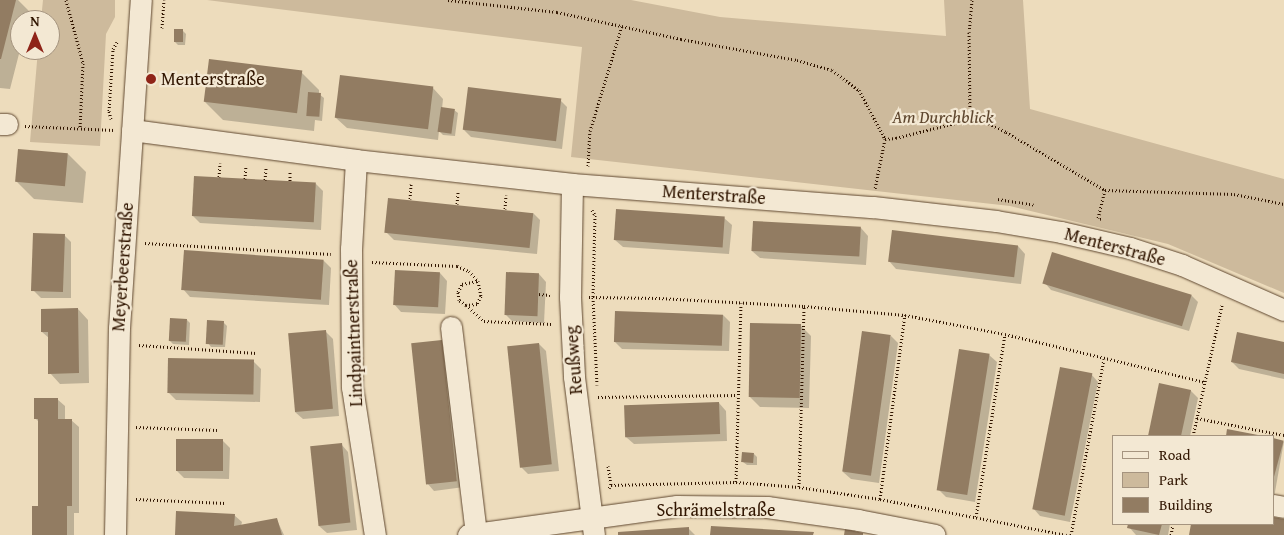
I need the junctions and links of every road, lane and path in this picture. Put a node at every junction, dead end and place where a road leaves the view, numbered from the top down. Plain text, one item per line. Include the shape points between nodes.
1 (66, 0) edge
2 (141, 0) edge
3 (448, 0) edge
4 (972, 0) edge
5 (622, 26) junction
6 (970, 114) junction
7 (4, 124) edge
8 (80, 129) junction
9 (132, 130) junction
10 (885, 139) junction
11 (356, 160) junction
12 (579, 185) junction
13 (1284, 204) edge
14 (873, 207) junction
15 (124, 242) junction
16 (351, 258) junction
17 (478, 281) junction
18 (1227, 284) junction
19 (570, 297) junction
20 (593, 297) junction
21 (741, 303) junction
22 (466, 305) junction
23 (804, 306) junction
24 (1284, 310) edge
25 (905, 315) junction
26 (572, 324) junction
27 (451, 327) dead end
28 (1005, 334) junction
29 (118, 343) junction
30 (257, 353) dead end
31 (1104, 359) junction
32 (1205, 382) junction
33 (738, 395) junction
34 (598, 397) junction
35 (599, 406) dead end
36 (1197, 418) junction
37 (116, 427) junction
38 (217, 430) dead end
39 (1193, 435) edge
40 (1284, 435) edge
41 (608, 465) dead end
42 (736, 482) dead end
43 (611, 485) dead end
44 (799, 486) dead end
45 (115, 498) junction
46 (880, 499) dead end
47 (225, 503) dead end
48 (976, 517) dead end
49 (592, 526) edge
50 (472, 534) edge
51 (115, 535) edge
52 (375, 535) edge
53 (935, 535) edge
54 (1071, 535) edge

1 - 8 path via 83,63
2 - 9 street, Meyerbeerstraße
3 - 5 path via 557,12
4 - 6 path
5 - 10 path via 797,60 832,70 859,90
5 - 12 path via 590,131
6 - 10 path via 955,124
6 - 13 path via 1105,190 1234,194
7 - 8 path
8 - 9 path
9 - 11 street, Menterstraße
9 - 15 street, Meyerbeerstraße
10 - 14 path
11 - 12 street, Menterstraße
11 - 16 street, Lindpaintnerstraße
12 - 14 street, Menterstraße
12 - 19 street, Reußweg
12 - 20 path via 595,215
14 - 18 street, Menterstraße via 1061,232 1130,248
15 - 16 path
15 - 29 street, Meyerbeerstraße
16 - 17 path via 457,266 470,271
16 - 52 street, Lindpaintnerstraße via 352,387
17 - 22 path via 481,296 477,304
17 - 22 path via 462,284 458,292 459,300
18 - 24 street, Menterstraße
18 - 32 path
19 - 20 path
19 - 26 street, Reußweg
20 - 21 path
20 - 34 path
21 - 23 path
21 - 33 path
22 - 26 path via 484,320
23 - 25 path
23 - 44 path
25 - 28 path
25 - 46 path
26 - 49 street, Reußweg via 574,377
27 - 50 street
28 - 31 path
28 - 48 path
29 - 30 path
29 - 37 street, Meyerbeerstraße
31 - 32 path
31 - 54 path
32 - 36 path
33 - 34 path
33 - 42 path
34 - 35 path
36 - 39 path
36 - 40 path
37 - 38 path
37 - 45 street, Meyerbeerstraße
41 - 43 path
45 - 47 path
45 - 51 street, Meyerbeerstraße
49 - 50 street, Schrämelstraße
49 - 53 street, Schrämelstraße via 677,506 767,507

